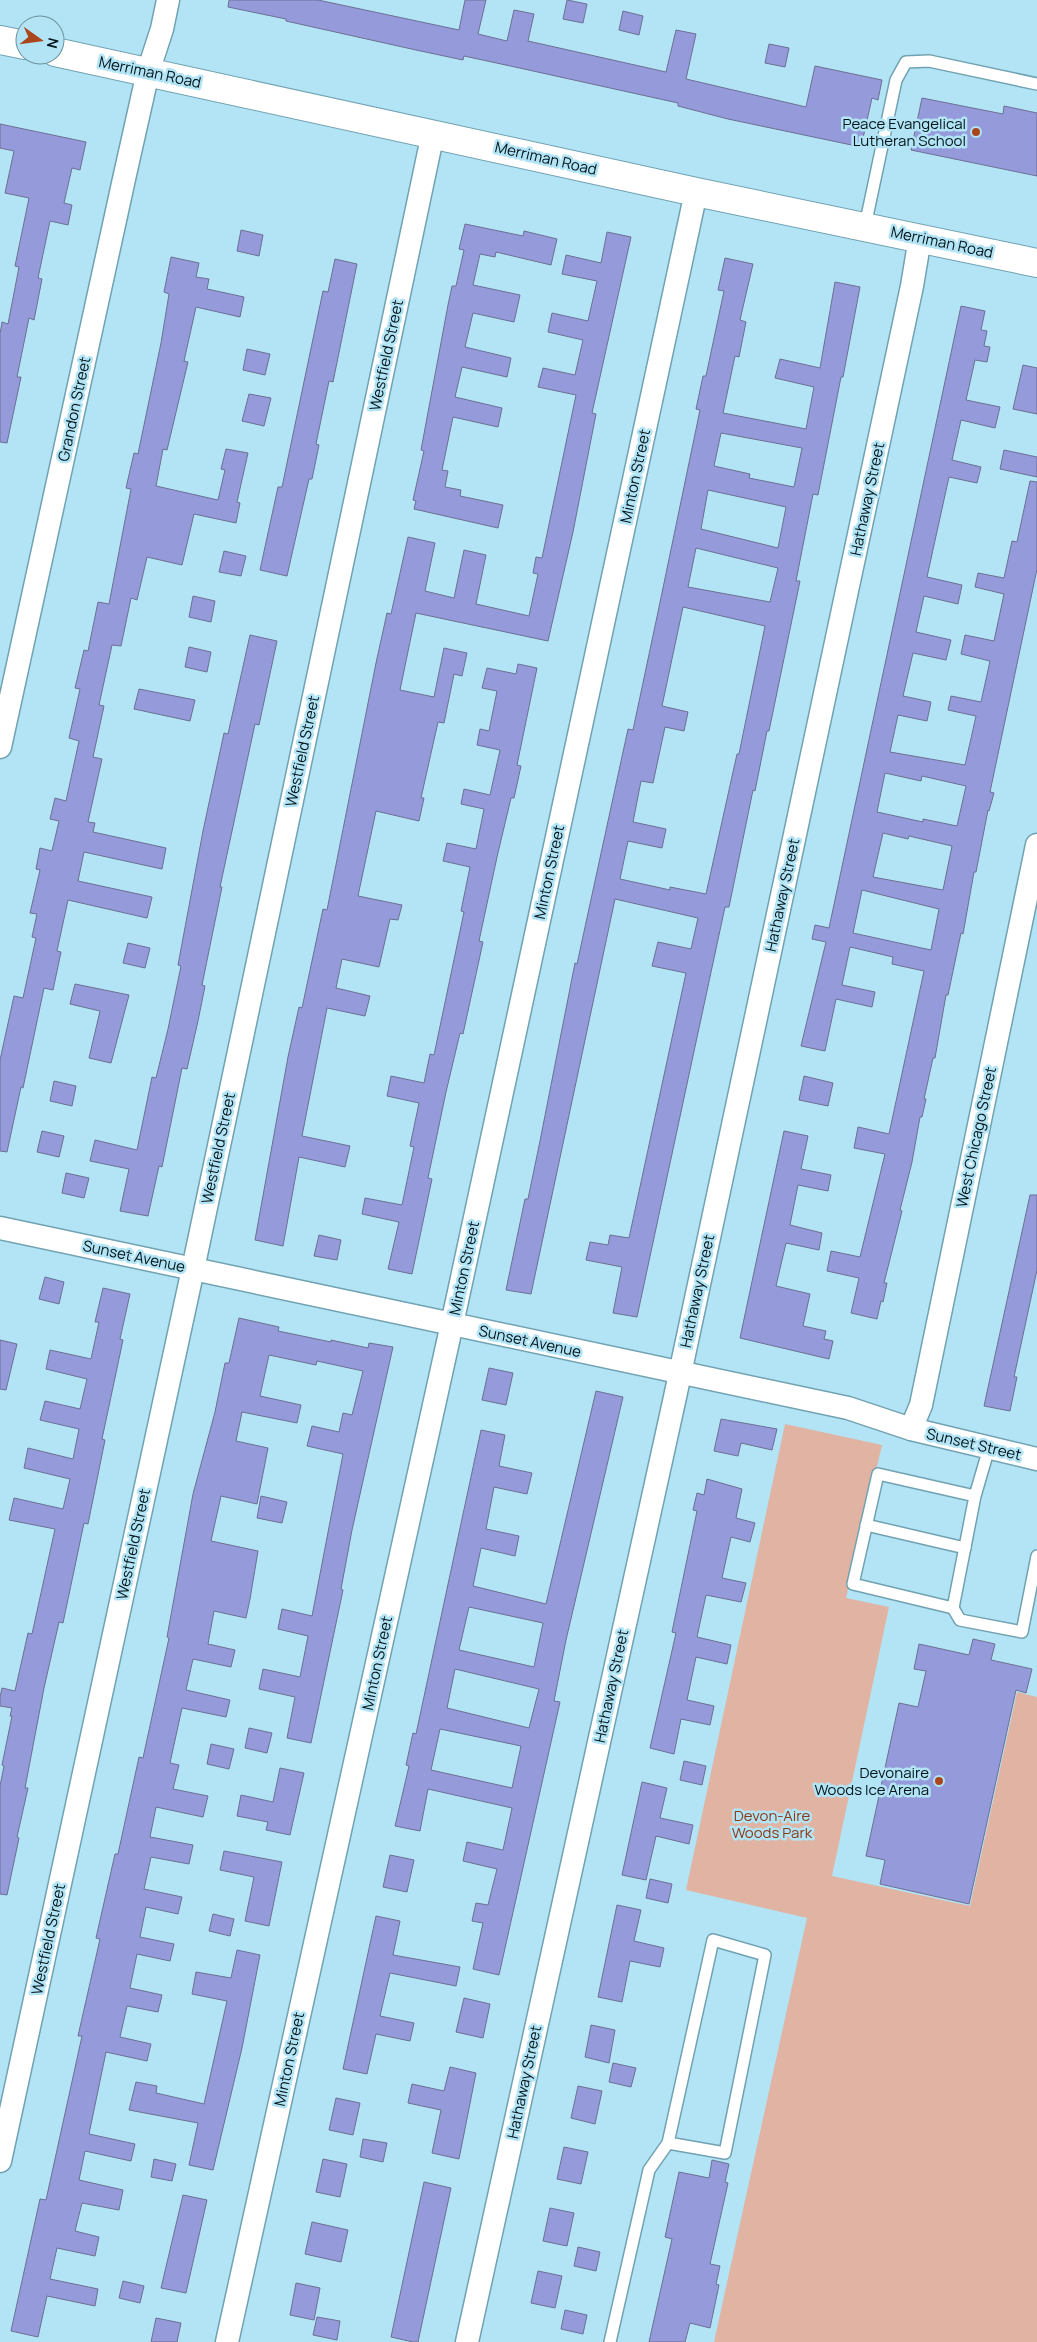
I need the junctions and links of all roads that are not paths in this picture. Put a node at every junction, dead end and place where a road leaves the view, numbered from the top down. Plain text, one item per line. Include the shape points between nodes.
1 (168, 0) edge
2 (0, 40) edge
3 (15, 43) edge
4 (65, 54) edge
5 (148, 72) junction
6 (1037, 84) edge
7 (433, 133) junction
8 (696, 192) junction
9 (865, 226) junction
10 (920, 238) junction
11 (1037, 263) edge
12 (0, 747) edge
13 (1037, 845) edge
14 (0, 1228) edge
15 (193, 1269) junction
16 (451, 1325) junction
17 (680, 1372) junction
18 (911, 1429) junction
19 (988, 1448) junction
20 (1037, 1459) edge
21 (975, 1496) junction
22 (866, 1525) junction
23 (965, 1548) junction
24 (1037, 1556) edge
25 (953, 1608) junction
26 (668, 2142) junction
27 (0, 2161) edge
28 (227, 2342) edge
29 (466, 2342) edge
30 (610, 2342) edge

1 - 5 street, Grandon Street
2 - 3 main road
4 - 5 main road, Merriman Road
5 - 7 main road, Merriman Road
5 - 12 street, Grandon Street
6 - 9 lane via 929,61 906,62 896,80
7 - 8 main road, Merriman Road
7 - 15 street, Westfield Street
8 - 9 main road, Merriman Road
8 - 16 street, Minton Street
9 - 10 main road, Merriman Road
10 - 11 main road, Merriman Road
10 - 17 street, Hathaway Street
13 - 18 street, West Chicago Street via 920,1404
14 - 15 street, Sunset Avenue
15 - 16 street, Sunset Avenue
15 - 27 street, Westfield Street
16 - 17 street, Sunset Avenue
16 - 28 street, Minton Street
17 - 18 street, Sunset Avenue via 848,1408
17 - 29 street, Hathaway Street
18 - 19 street, Sunset Street
19 - 20 street, Sunset Street
19 - 21 lane
21 - 22 lane via 878,1474
21 - 23 lane
22 - 23 lane
22 - 25 lane via 853,1584
23 - 25 lane
24 - 25 lane via 1022,1632 960,1620
26 - 26 lane via 713,1940 765,1955 726,2153
26 - 30 lane via 649,2170

